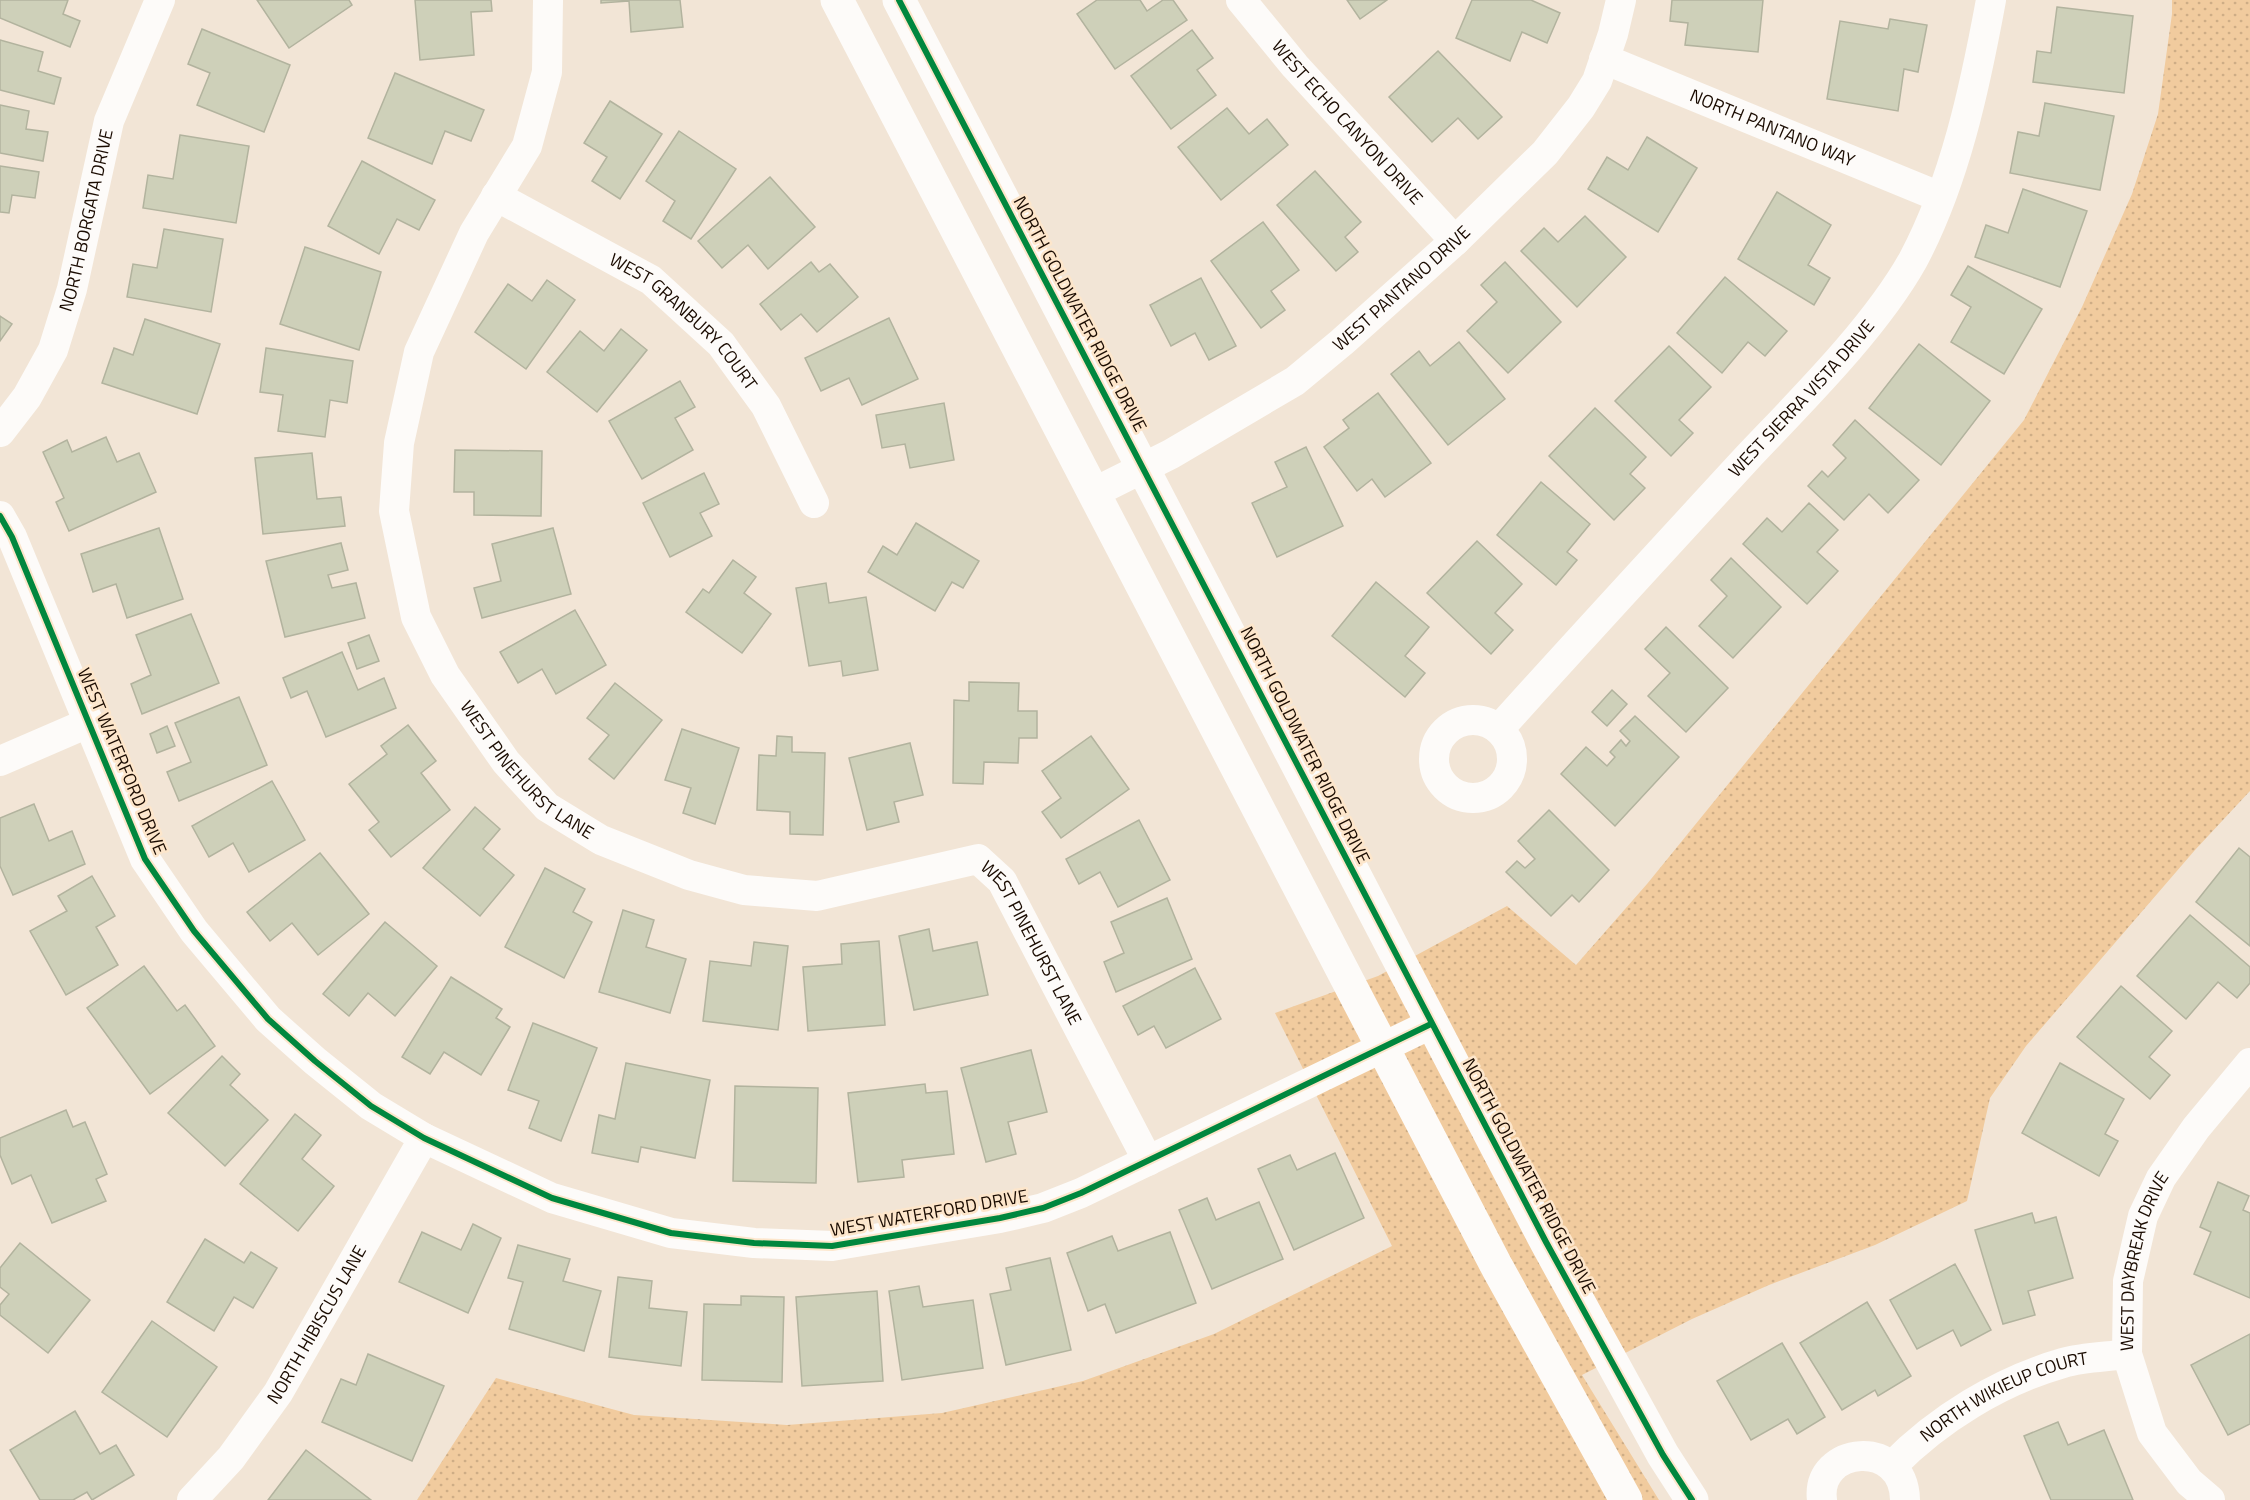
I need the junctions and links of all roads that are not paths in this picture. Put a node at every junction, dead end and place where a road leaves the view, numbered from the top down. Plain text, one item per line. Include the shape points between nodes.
1 (160, 0) edge
2 (549, 0) edge
3 (837, 0) edge
4 (899, 0) edge
5 (1241, 0) edge
6 (1621, 0) edge
7 (1991, 0) edge
8 (1604, 59) junction
9 (496, 196) junction
10 (1940, 197) junction
11 (1455, 241) junction
12 (0, 432) edge
13 (1144, 469) junction
14 (1095, 492) junction
15 (814, 503) dead end
16 (0, 516) edge
17 (88, 723) junction
18 (1499, 729) dead end
19 (0, 761) edge
20 (1431, 1024) junction
21 (1383, 1047) junction
22 (2250, 1063) edge
23 (424, 1138) junction
24 (1148, 1161) junction
25 (2127, 1354) junction
26 (1892, 1466) junction
27 (192, 1500) edge
28 (1626, 1500) edge
29 (1692, 1500) edge
30 (1822, 1500) edge
31 (1905, 1500) edge
32 (2210, 1500) edge

1 - 12 street, NORTH BORGATA DRIVE via 109,121 72,289 53,350 27,397
2 - 9 street, WEST PINEHURST LANE via 547,72 536,114 527,146
3 - 14 street
4 - 13 street, NORTH GOLDWATER RIDGE DRIVE
5 - 11 street, WEST ECHO CANYON DRIVE via 1295,66
6 - 8 street, WEST PANTANO DRIVE
7 - 10 street, WEST SIERRA VISTA DRIVE via 1980,63
8 - 10 street, NORTH PANTANO WAY
8 - 11 street, WEST PANTANO DRIVE via 1597,81 1581,107 1545,153
9 - 15 street, WEST GRANBURY COURT via 651,280 721,344 766,406
9 - 24 street, WEST PINEHURST LANE via 474,233 419,352 399,443 394,512 416,617 445,675 506,762 547,807 601,840 689,874 744,890 817,896 978,859 1002,881
10 - 18 street, WEST SIERRA VISTA DRIVE via 1912,260 1872,318
11 - 13 street, WEST PANTANO DRIVE via 1295,381
13 - 14 street, WEST PANTANO DRIVE
13 - 20 street, NORTH GOLDWATER RIDGE DRIVE
14 - 21 street
16 - 17 street, WEST WATERFORD DRIVE
17 - 19 street
17 - 23 street, WEST WATERFORD DRIVE via 145,860 194,931 268,1019 315,1062 371,1106
20 - 21 street, WEST WATERFORD DRIVE
20 - 29 street, NORTH GOLDWATER RIDGE DRIVE via 1546,1242 1663,1455
21 - 24 street, WEST WATERFORD DRIVE
21 - 28 street via 1497,1267
22 - 25 street, WEST DAYBREAK DRIVE via 2167,1169 2143,1216 2128,1281
23 - 24 street, WEST WATERFORD DRIVE via 552,1198 671,1233 754,1243 832,1246 1042,1208
23 - 27 street, NORTH HIBISCUS LANE via 278,1393 231,1458
25 - 26 street, NORTH WIKIEUP COURT via 2065,1362 2012,1380 1940,1425
25 - 32 street, WEST DAYBREAK DRIVE via 2152,1433 2189,1482
26 - 30 street via 1867,1455 1841,1461 1824,1482
26 - 31 street via 1900,1477

